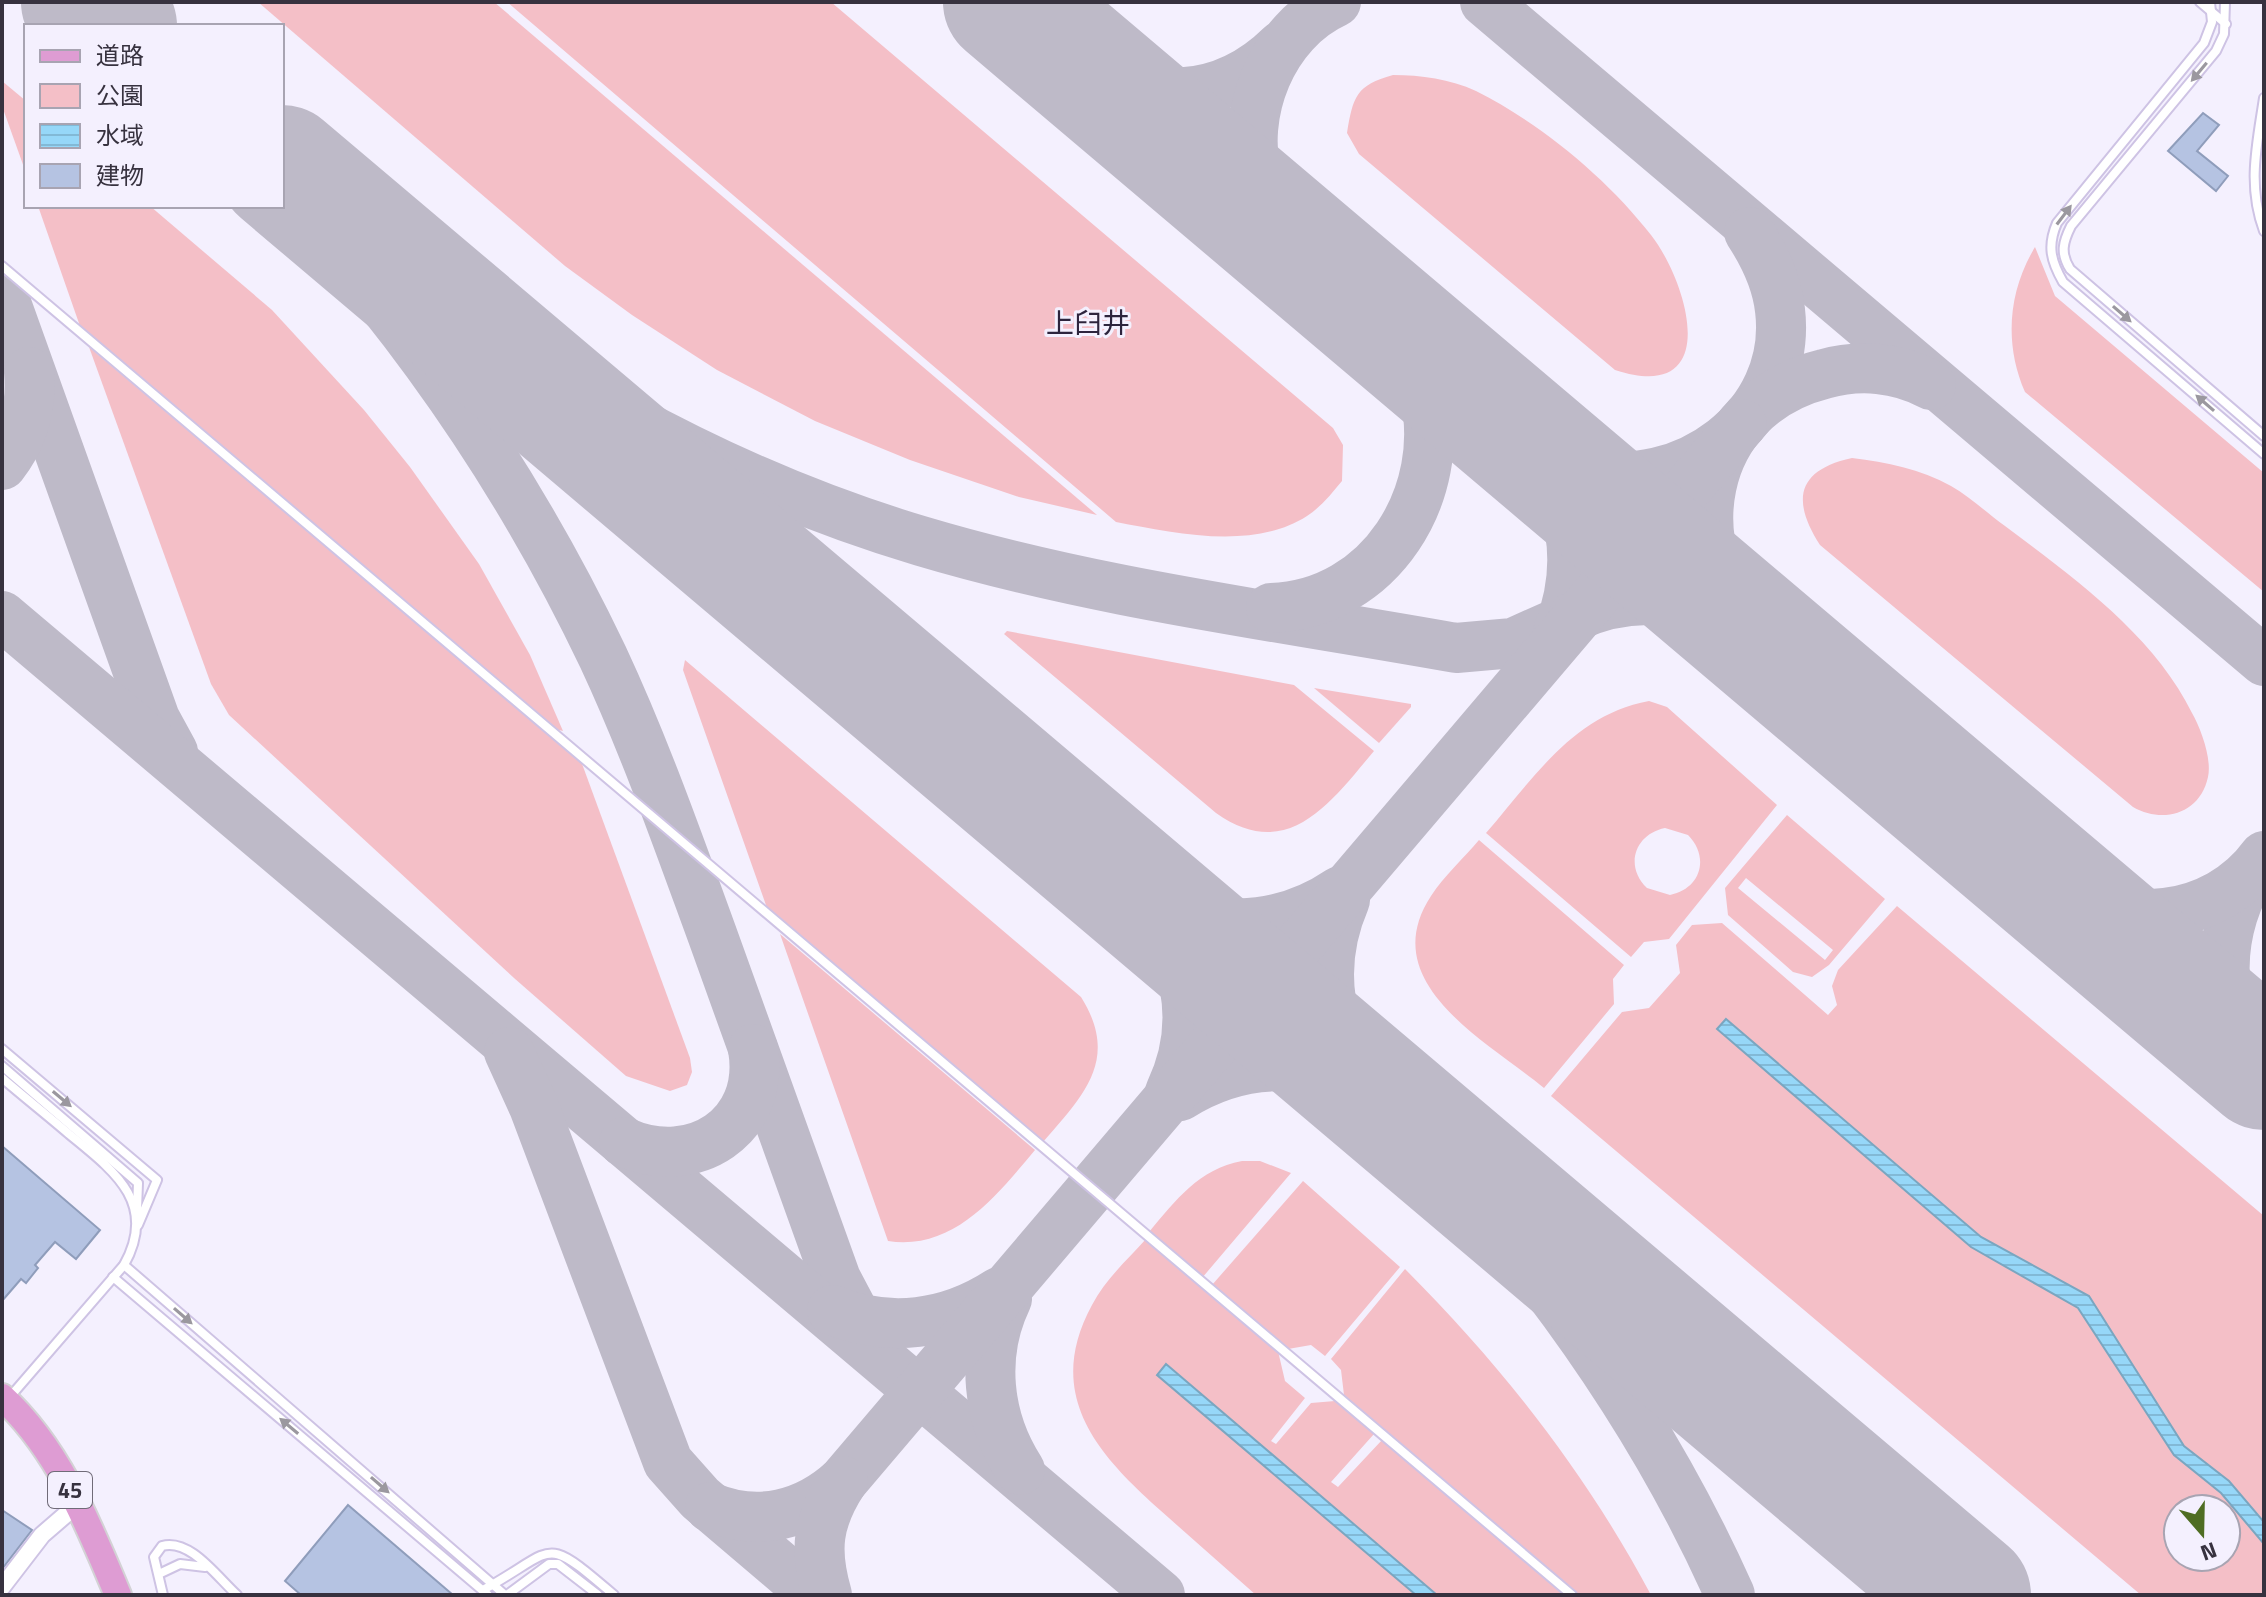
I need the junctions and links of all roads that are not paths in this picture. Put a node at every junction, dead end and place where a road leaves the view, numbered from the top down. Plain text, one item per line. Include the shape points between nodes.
1 (2200, 2) edge
2 (2224, 3) edge
3 (2211, 7) edge
4 (2226, 24) junction
5 (2264, 98) edge
6 (2264, 231) edge
7 (2, 266) edge
8 (2264, 436) edge
9 (2264, 454) edge
10 (2, 1049) edge
11 (2, 1066) edge
12 (2, 1078) edge
13 (137, 1224) junction
14 (124, 1265) junction
15 (113, 1277) junction
16 (4, 1399) edge
17 (79, 1503) junction
18 (206, 1567) junction
19 (161, 1573) junction
20 (496, 1583) junction
21 (2, 1587) edge
22 (113, 1593) edge
23 (486, 1593) edge
24 (163, 1595) edge
25 (237, 1595) edge
26 (506, 1595) edge
27 (598, 1595) edge
28 (614, 1595) edge
29 (1572, 1595) edge

1 - 3 lane
2 - 4 lane
3 - 4 lane
9 -> 3 lane via 2063,282 2051,255 2057,223 2204,43
4 -> 8 lane via 2216,51 2071,226 2064,259
5 - 6 lane via 2252,180
7 - 29 lane
10 -> 13 lane via 157,1180
11 - 13 lane via 138,1183
12 - 13 lane via 116,1172 131,1196
13 - 14 lane via 135,1245
14 - 15 lane
14 -> 20 lane
15 - 16 lane
23 -> 15 lane
16 - 17 main road, 45
17 - 21 street via 42,1535
17 - 22 main road, 45
18 - 19 lane via 180,1564
18 - 19 lane via 192,1550 173,1542 154,1557
18 - 25 lane
19 - 24 lane
20 - 23 lane
20 - 26 lane
20 - 28 lane via 540,1555 560,1553
26 - 27 lane via 549,1564 558,1564

